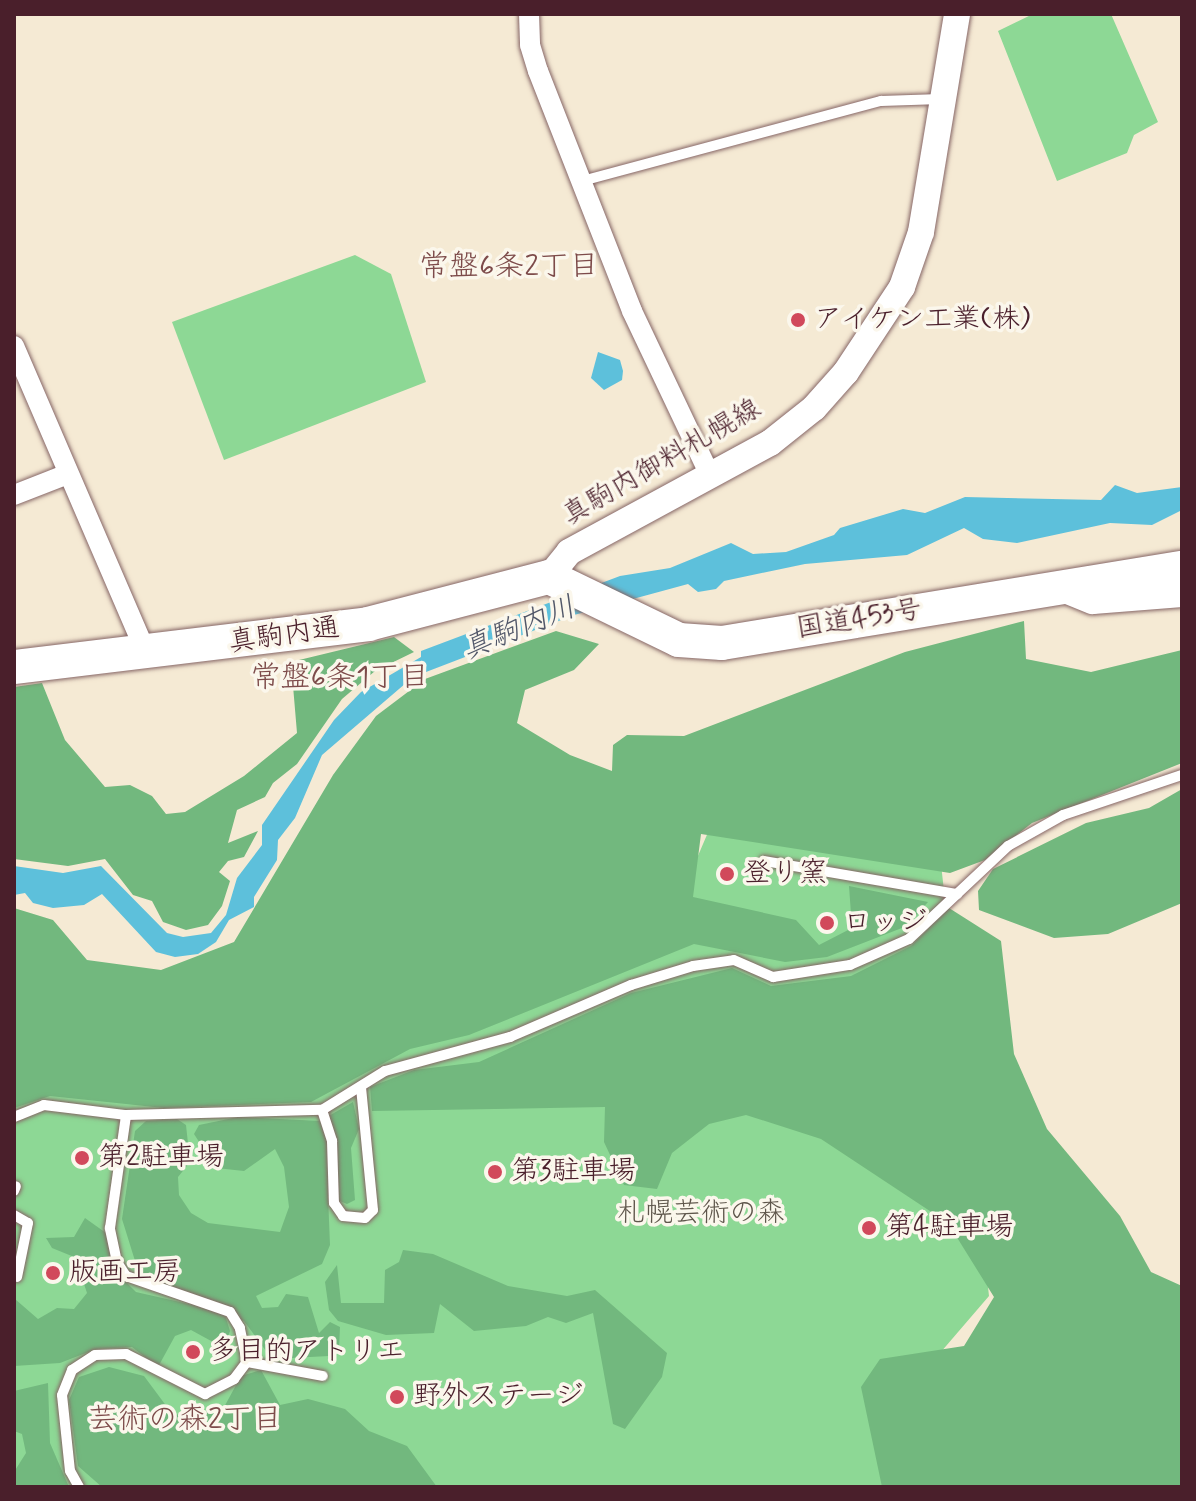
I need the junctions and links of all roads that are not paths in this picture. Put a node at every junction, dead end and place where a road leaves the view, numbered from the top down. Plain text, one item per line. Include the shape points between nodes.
1 (529, 14) edge
2 (957, 14) edge
3 (944, 99) junction
4 (582, 181) junction
5 (14, 346) edge
6 (68, 474) junction
7 (711, 477) junction
8 (14, 495) edge
9 (1182, 568) edge
10 (563, 582) junction
11 (1060, 588) junction
12 (1182, 594) edge
13 (146, 653) junction
14 (14, 667) edge
15 (1182, 775) edge
16 (764, 861) dead end
17 (957, 894) junction
18 (361, 1087) junction
19 (322, 1110) junction
20 (126, 1115) junction
21 (14, 1117) edge
22 (14, 1215) edge
23 (17, 1277) dead end
24 (247, 1362) junction
25 (323, 1376) dead end
26 (79, 1487) edge

1 - 4 street via 530,45
2 - 3 main road, 真駒内御料札幌線
3 - 4 lane via 881,101
3 - 7 main road, 真駒内御料札幌線 via 921,232 902,287 872,336 814,408 770,443
4 - 7 street via 632,311
5 - 6 street
6 - 8 street
6 - 13 street
7 - 10 main road, 真駒内御料札幌線 via 569,552
9 - 11 highway, 国道453号
10 - 11 highway, 国道453号 via 655,631 679,640 722,643
10 - 13 highway, 真駒内通 via 368,624
11 - 12 main road via 1093,601
13 - 14 highway, 真駒内通
15 - 17 lane via 1063,815 1008,846
16 - 17 lane
17 - 18 lane via 909,939 850,965 773,977 734,960 693,966 631,985 510,1037 385,1071
18 - 19 lane
18 - 19 lane via 373,1210 365,1218 343,1216 334,1203 332,1141
19 - 20 lane
20 - 21 lane via 44,1105
20 - 24 lane via 110,1228 117,1262 126,1276 230,1312 240,1328
22 - 23 lane via 28,1223
24 - 25 lane
24 - 26 lane via 234,1379 205,1394 126,1354 95,1355 72,1370 62,1395 70,1471

